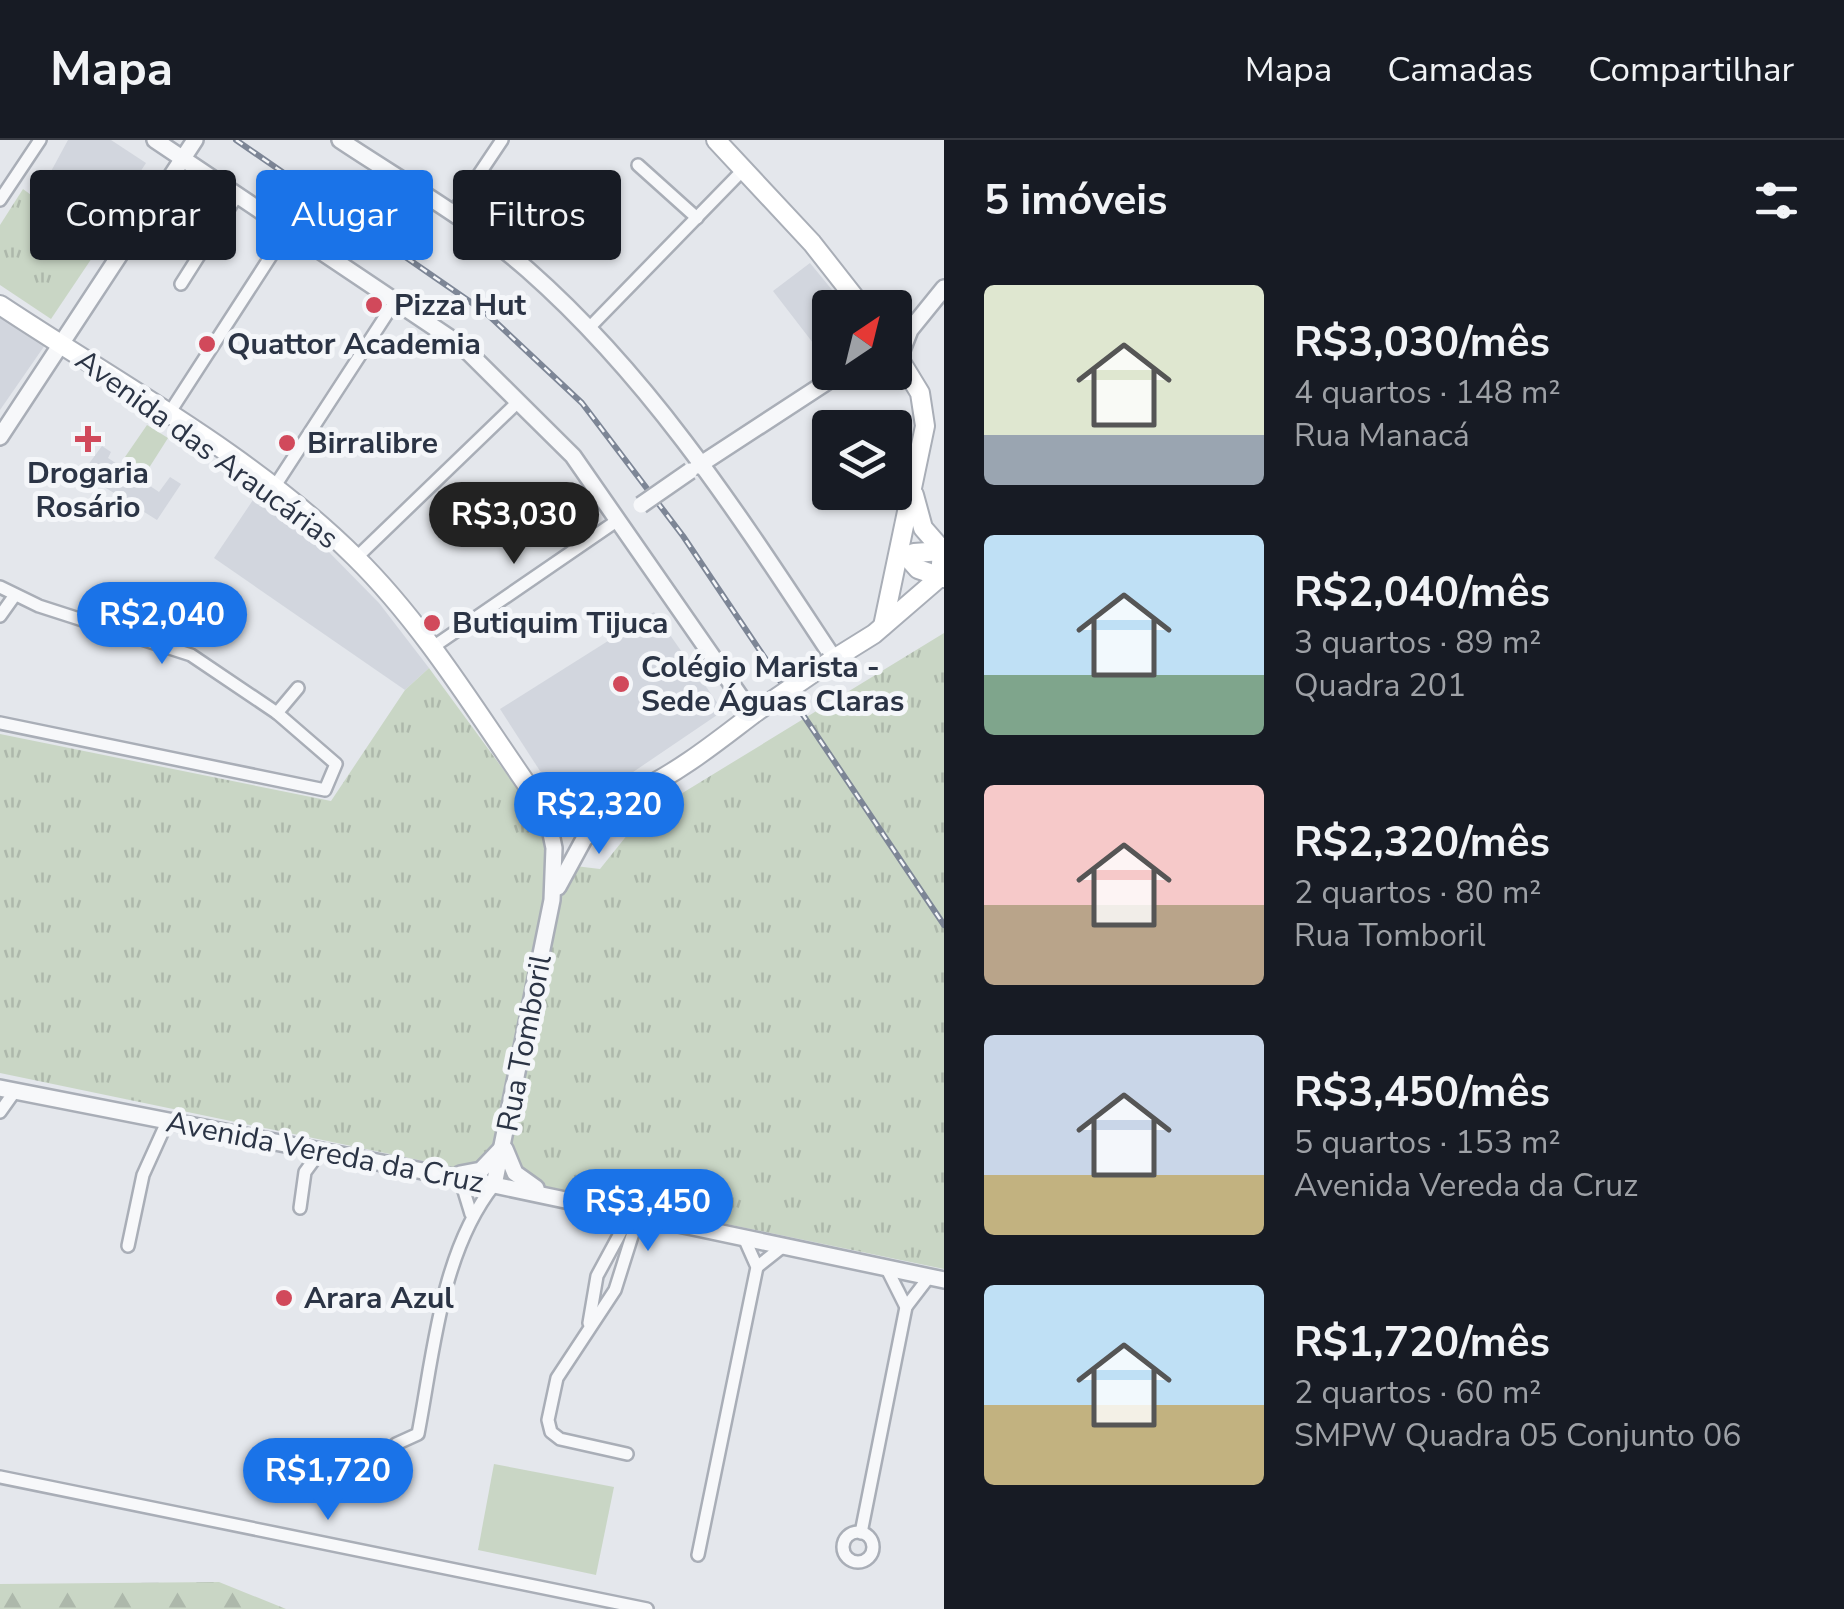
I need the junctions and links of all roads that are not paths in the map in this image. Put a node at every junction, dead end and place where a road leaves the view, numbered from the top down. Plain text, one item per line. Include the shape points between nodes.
1 (40, 140) edge
2 (155, 140) edge
3 (341, 140) edge
4 (502, 140) edge
5 (716, 140) edge
6 (195, 141) edge
7 (183, 158) junction
8 (638, 165) dead end
9 (744, 169) junction
10 (238, 194) junction
11 (0, 200) edge
12 (256, 206) edge
13 (452, 213) junction
14 (696, 218) junction
15 (267, 260) edge
16 (336, 260) edge
17 (181, 284) dead end
18 (944, 288) edge
19 (848, 290) edge
20 (396, 300) junction
21 (0, 305) edge
22 (912, 321) edge
23 (589, 328) junction
24 (59, 344) junction
25 (912, 378) edge
26 (814, 390) edge
27 (519, 401) junction
28 (168, 415) junction
29 (0, 437) edge
30 (696, 467) junction
31 (273, 489) junction
32 (914, 494) junction
33 (618, 520) junction
34 (943, 552) edge
35 (356, 558) junction
36 (942, 577) edge
37 (0, 587) edge
38 (15, 595) junction
39 (0, 616) edge
40 (882, 626) junction
41 (433, 647) junction
42 (832, 660) junction
43 (298, 688) dead end
44 (277, 713) junction
45 (754, 714) junction
46 (0, 723) edge
47 (544, 800) junction
48 (626, 800) junction
49 (552, 900) junction
50 (8, 1089) edge
51 (0, 1112) edge
52 (167, 1122) junction
53 (504, 1146) junction
54 (294, 1148) junction
55 (319, 1153) junction
56 (411, 1169) junction
57 (305, 1172) junction
58 (460, 1178) junction
59 (494, 1184) junction
60 (561, 1198) junction
61 (300, 1208) dead end
62 (471, 1214) junction
63 (634, 1216) junction
64 (745, 1240) junction
65 (128, 1246) dead end
66 (782, 1248) junction
67 (758, 1268) junction
68 (887, 1269) junction
69 (936, 1279) edge
70 (906, 1307) junction
71 (589, 1324) junction
72 (627, 1454) dead end
73 (0, 1477) edge
74 (387, 1486) dead end
75 (861, 1533) junction
76 (698, 1556) dead end
77 (640, 1608) edge

1 - 11 street
2 - 7 street
3 - 13 street
4 - 13 street
5 - 9 main road
6 - 7 street
7 - 10 street
7 - 24 street
8 - 14 street
9 - 14 street
9 - 19 main road
10 - 12 street
10 - 17 street
13 - 23 street via 526,268
14 - 23 street
15 - 28 street
16 - 20 street
18 - 22 street
20 - 27 street via 462,346
20 - 31 street
21 - 24 main road, Avenida das Araucárias
23 - 30 street via 648,390
24 - 28 main road, Avenida das Araucárias
24 - 29 street
25 - 32 main road via 924,412
26 - 30 street
27 - 33 street via 573,456
27 - 35 street
28 - 31 main road, Avenida das Araucárias
30 - 33 street, bridge
30 - 42 street
31 - 35 main road, Avenida das Araucárias
32 - 34 main road via 923,528
32 - 40 main road
33 - 41 street
33 - 45 street
34 - 36 main road
34 - 36 main road via 914,553 910,560
35 - 41 main road, Avenida das Araucárias
36 - 40 main road, Rua Tomboril
37 - 38 street
38 - 39 street
38 - 44 street via 191,654
40 - 42 main road, Rua Tomboril
41 - 47 main road, Avenida das Araucárias
42 - 45 main road, Rua Tomboril, bridge
43 - 44 street
44 - 46 street via 336,764 325,790
45 - 48 main road, Rua Tomboril
47 - 48 main road, Rua Tomboril via 576,806
47 - 49 street, Rua Tomboril via 554,848
48 - 49 street, Rua Tomboril via 584,839
49 - 53 street, Rua Tomboril
50 - 51 street
50 - 52 street, Avenida Vereda da Cruz
52 - 54 street, Avenida Vereda da Cruz
52 - 65 street via 144,1175
53 - 56 street via 475,1173
53 - 59 street, Rua Tomboril
53 - 60 street via 521,1180
54 - 55 street, Avenida Vereda da Cruz
54 - 57 street
55 - 56 street, Avenida Vereda da Cruz
55 - 57 street
56 - 58 street, Avenida Vereda da Cruz
57 - 61 street
58 - 59 street, Avenida Vereda da Cruz
58 - 62 street
59 - 60 street, Avenida Vereda da Cruz
59 - 62 street
60 - 63 street, Avenida Vereda da Cruz
62 - 74 street via 446,1290 418,1434 396,1444
63 - 64 street, Avenida Vereda da Cruz
63 - 71 street via 598,1276
63 - 71 street via 615,1290
64 - 66 street, Avenida Vereda da Cruz
64 - 67 street
66 - 67 street
66 - 68 street, Avenida Vereda da Cruz
67 - 76 street
68 - 69 street, Avenida Vereda da Cruz
68 - 70 street
69 - 70 street
70 - 75 street
71 - 72 street via 557,1378 548,1427 560,1438
73 - 77 street
75 - 75 street via 872,1550 854,1565 843,1544

